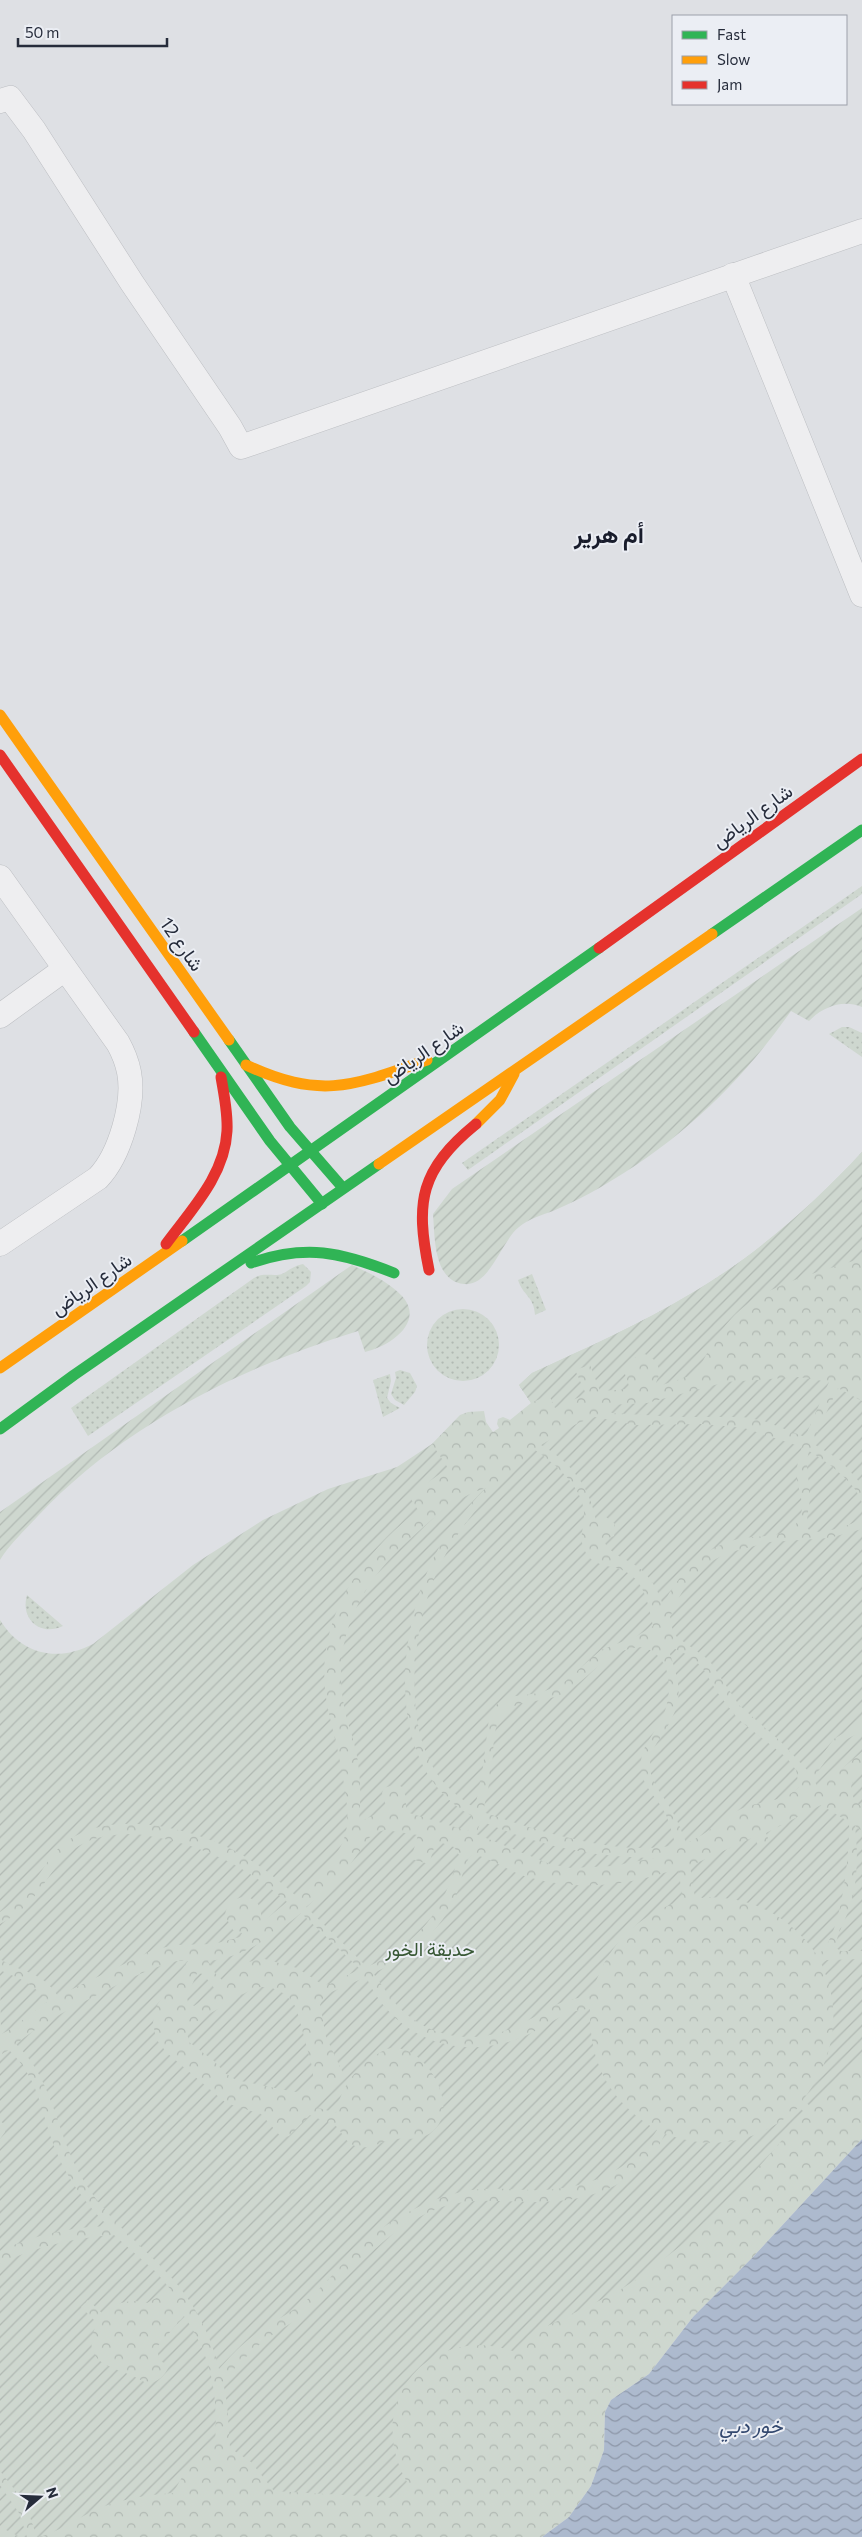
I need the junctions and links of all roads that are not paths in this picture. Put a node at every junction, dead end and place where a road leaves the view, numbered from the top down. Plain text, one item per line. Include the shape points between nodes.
1 (0, 101) edge
2 (862, 231) edge
3 (733, 275) junction
4 (862, 594) edge
5 (0, 715) edge
6 (0, 755) edge
7 (862, 759) edge
8 (862, 830) edge
9 (0, 877) edge
10 (65, 969) junction
11 (0, 1016) edge
12 (459, 1048) junction
13 (246, 1065) junction
14 (218, 1066) junction
15 (516, 1070) junction
16 (332, 1136) junction
17 (311, 1151) junction
18 (333, 1152) dead end
19 (290, 1166) junction
20 (346, 1171) dead end
21 (276, 1176) junction
22 (359, 1177) junction
23 (343, 1188) junction
24 (322, 1204) junction
25 (306, 1215) junction
26 (4, 1234) edge
27 (154, 1261) junction
28 (429, 1270) dead end
29 (394, 1273) dead end
30 (214, 1278) junction
31 (0, 1368) edge
32 (0, 1429) edge

1 - 3 street via 10,98 34,130 241,447
2 - 3 street
3 - 4 street
5 - 13 main road, شارع 12
6 - 14 main road
7 - 12 main road, شارع الرياض
8 - 15 main road
9 - 10 street
10 - 11 street
10 - 26 street via 118,1043 129,1072 130,1102 106,1170 98,1178
12 - 13 main road via 363,1082 321,1088 299,1085
12 - 16 main road, شارع الرياض
13 - 17 main road, شارع 12
14 - 19 main road
14 - 27 main road via 229,1124 226,1150 206,1191
15 - 22 main road
15 - 28 main road via 496,1106 443,1153 427,1180 420,1221
16 - 17 main road, شارع الرياض
16 - 18 main road
17 - 19 main road, شارع الرياض
17 - 23 main road, شارع 12
19 - 21 main road, شارع الرياض
19 - 24 main road
20 - 22 main road
21 - 25 main road via 288,1178 302,1190
21 - 27 main road, شارع الرياض
22 - 23 main road
23 - 24 main road
24 - 25 main road
25 - 30 main road
27 - 31 main road, شارع الرياض
29 - 30 main road via 344,1254 313,1250 278,1254
30 - 32 main road

